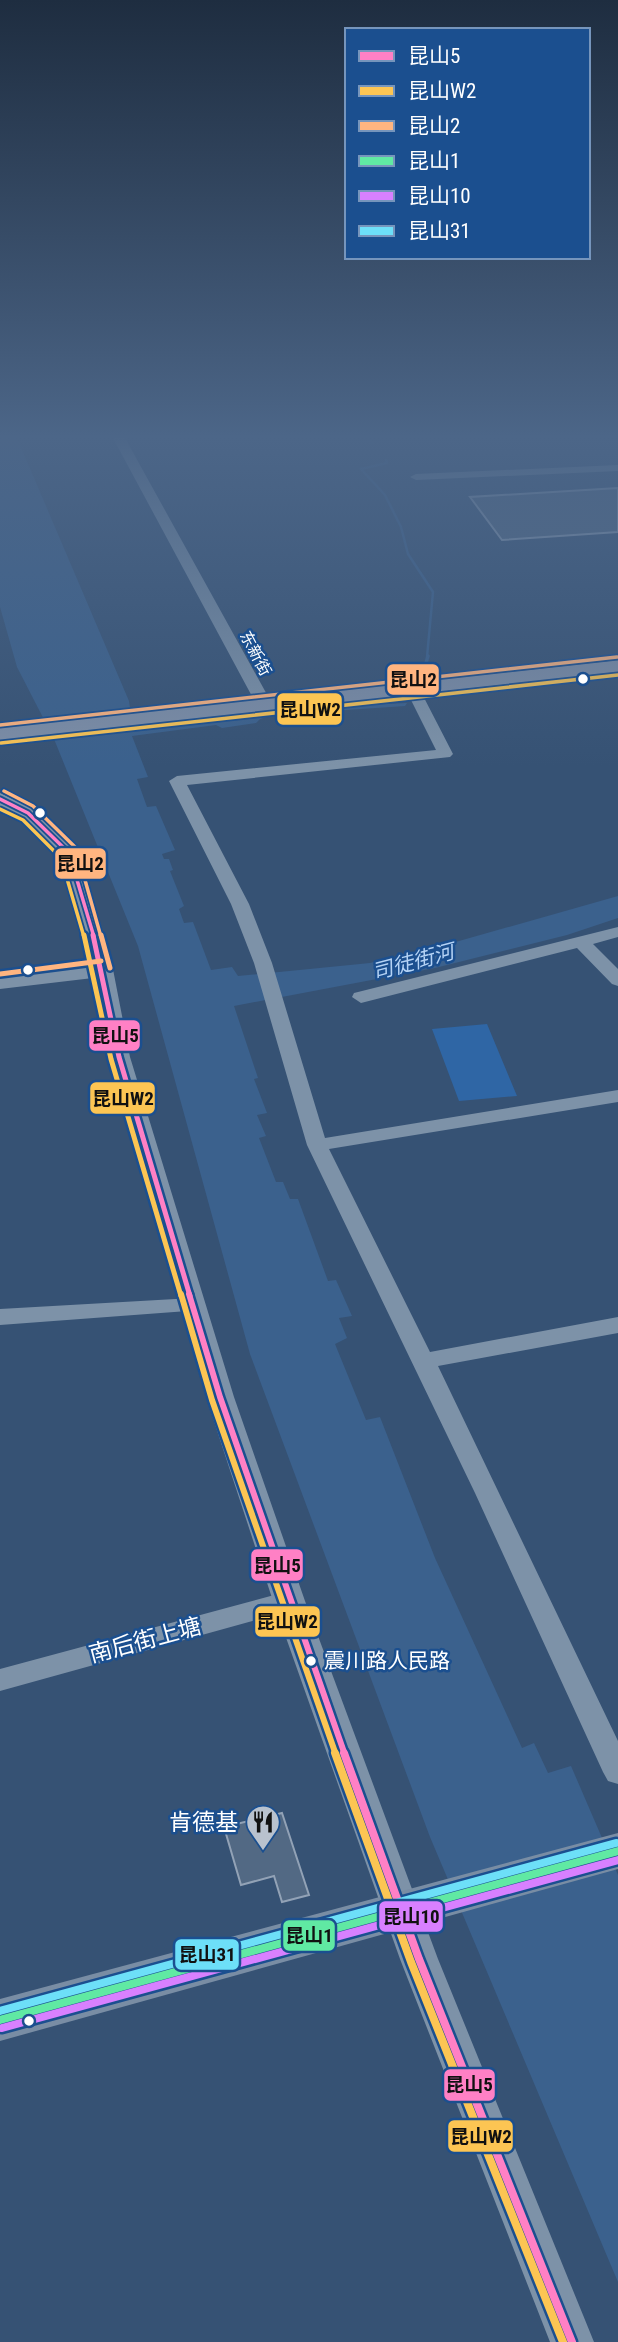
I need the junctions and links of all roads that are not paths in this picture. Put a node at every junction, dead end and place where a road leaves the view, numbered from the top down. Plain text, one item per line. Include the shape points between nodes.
1 (179, 547) edge
2 (618, 659) edge
3 (618, 666) edge
4 (412, 688) junction
5 (262, 700) junction
6 (166, 713) junction
7 (0, 726) edge
8 (0, 734) edge
9 (0, 799) edge
10 (618, 932) edge
11 (581, 941) junction
12 (102, 970) junction
13 (618, 980) edge
14 (0, 983) edge
15 (361, 997) dead end
16 (618, 1096) edge
17 (317, 1145) junction
18 (193, 1306) junction
19 (0, 1317) edge
20 (618, 1325) edge
21 (423, 1361) junction
22 (289, 1601) junction
23 (0, 1680) edge
24 (618, 1772) edge
25 (618, 1851) edge
26 (401, 1909) junction
27 (0, 2020) edge
28 (572, 2342) edge

1 - 5 street, 东新街
2 - 5 main road
3 - 4 main road
4 - 6 main road
4 - 17 street via 445,754 177,781 240,904 263,964
5 - 6 main road
6 - 7 main road
6 - 8 main road
9 - 12 street via 28,813 69,853
10 - 11 street
11 - 13 street
11 - 15 street
12 - 14 street
12 - 18 street via 119,1057
16 - 17 street
17 - 21 street
18 - 19 street
18 - 22 street
20 - 21 street
21 - 24 street
22 - 23 street, 南后街上塘
22 - 26 street
25 - 26 main road
26 - 27 main road
26 - 28 street

